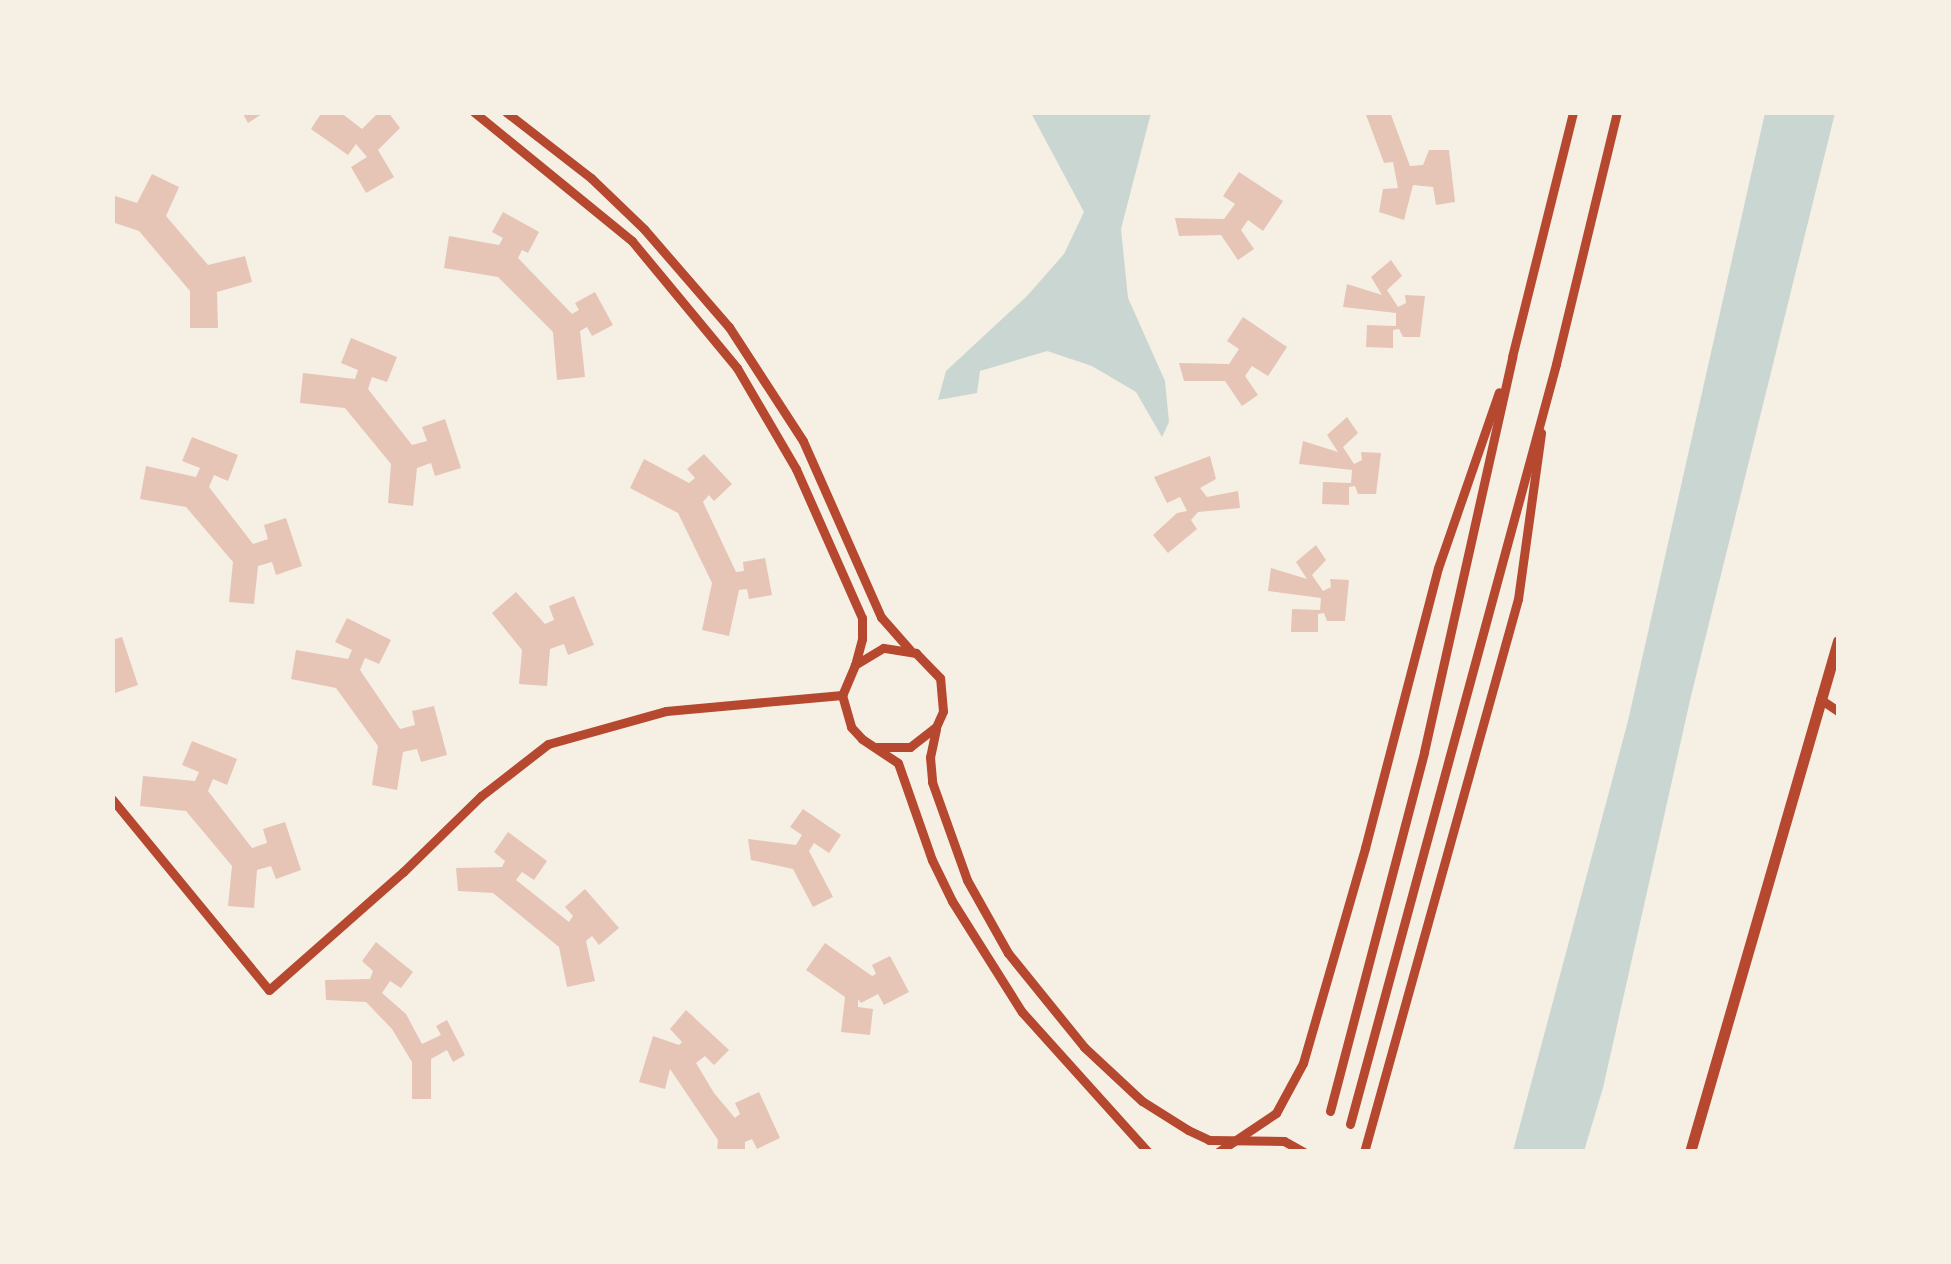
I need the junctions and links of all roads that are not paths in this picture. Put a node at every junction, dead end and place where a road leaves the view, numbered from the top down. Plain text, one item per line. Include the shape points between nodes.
1 (474, 112) edge
2 (506, 112) edge
3 (1574, 112) edge
4 (1617, 112) edge
5 (1512, 357) junction
6 (1546, 400) junction
7 (1838, 640) edge
8 (912, 652) junction
9 (854, 664) junction
10 (842, 695) junction
11 (1820, 699) junction
12 (1838, 711) edge
13 (936, 726) junction
14 (877, 747) junction
15 (112, 800) edge
16 (1330, 1111) dead end
17 (1350, 1124) dead end
18 (1236, 1142) junction
19 (1148, 1152) edge
20 (1218, 1152) edge
21 (1304, 1152) edge
22 (1364, 1152) edge
23 (1690, 1152) edge

1 - 9 street via 632,241 737,368 796,468 862,618
2 - 8 street via 604,190 729,327 803,441 880,617
3 - 5 street
4 - 6 street
5 - 16 street via 1424,752
5 - 18 street via 1448,533 1304,1064 1276,1113
6 - 17 street
6 - 22 street via 1518,599
7 - 11 street
8 - 9 street via 883,648
8 - 13 street via 940,678 944,694
9 - 10 street
10 - 14 street via 850,727
10 - 15 street via 666,712 548,744 481,796 269,990
11 - 12 street
11 - 23 street
13 - 14 street via 910,747
13 - 18 street via 932,782 948,836 986,917 1038,996 1142,1101 1209,1140
14 - 19 street via 905,775 932,860 994,971 1042,1038
18 - 20 street
18 - 21 street via 1271,1140

